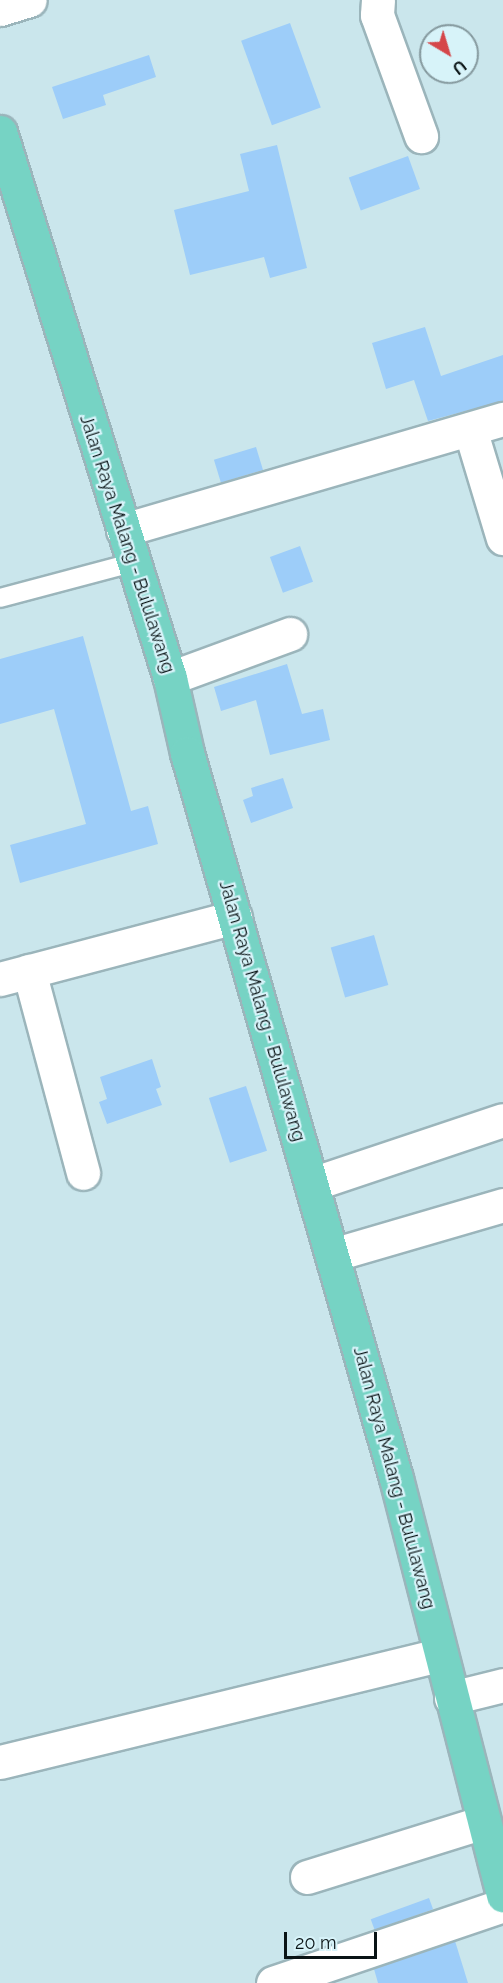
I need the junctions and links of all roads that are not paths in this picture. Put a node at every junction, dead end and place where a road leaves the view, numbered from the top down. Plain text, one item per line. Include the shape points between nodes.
1 (30, 0) edge
2 (378, 0) edge
3 (0, 9) edge
4 (0, 132) edge
5 (421, 136) dead end
6 (503, 419) edge
7 (470, 429) junction
8 (123, 530) junction
9 (503, 538) edge
10 (132, 563) junction
11 (0, 598) edge
12 (290, 634) dead end
13 (170, 678) junction
14 (235, 917) junction
15 (15, 975) edge
16 (503, 1120) edge
17 (82, 1173) dead end
18 (312, 1184) junction
19 (503, 1205) edge
20 (332, 1255) junction
21 (440, 1655) junction
22 (503, 1685) edge
23 (451, 1698) junction
24 (0, 1762) edge
25 (484, 1822) junction
26 (307, 1877) dead end
27 (503, 1895) edge
28 (503, 1905) edge
29 (273, 1983) edge

1 - 3 street
2 - 5 street via 377,15
4 - 8 main road, Jalan Raya Malang - Bululawang
6 - 7 street
7 - 8 street
7 - 9 street
8 - 10 main road, Jalan Raya Malang - Bululawang
10 - 11 lane
10 - 13 main road, Jalan Raya Malang - Bululawang
12 - 13 street
13 - 14 main road, Jalan Raya Malang - Bululawang via 187,753
14 - 15 street
14 - 18 main road, Jalan Raya Malang - Bululawang
15 - 17 street
16 - 18 street
18 - 20 main road, Jalan Raya Malang - Bululawang
19 - 20 street
20 - 21 main road, Jalan Raya Malang - Bululawang via 396,1478
21 - 23 main road, Jalan Raya Malang - Bululawang
21 - 24 street
22 - 23 street
23 - 25 main road, Jalan Raya Malang - Bululawang
25 - 26 street
25 - 27 main road, Jalan Raya Malang - Bululawang
28 - 29 street

